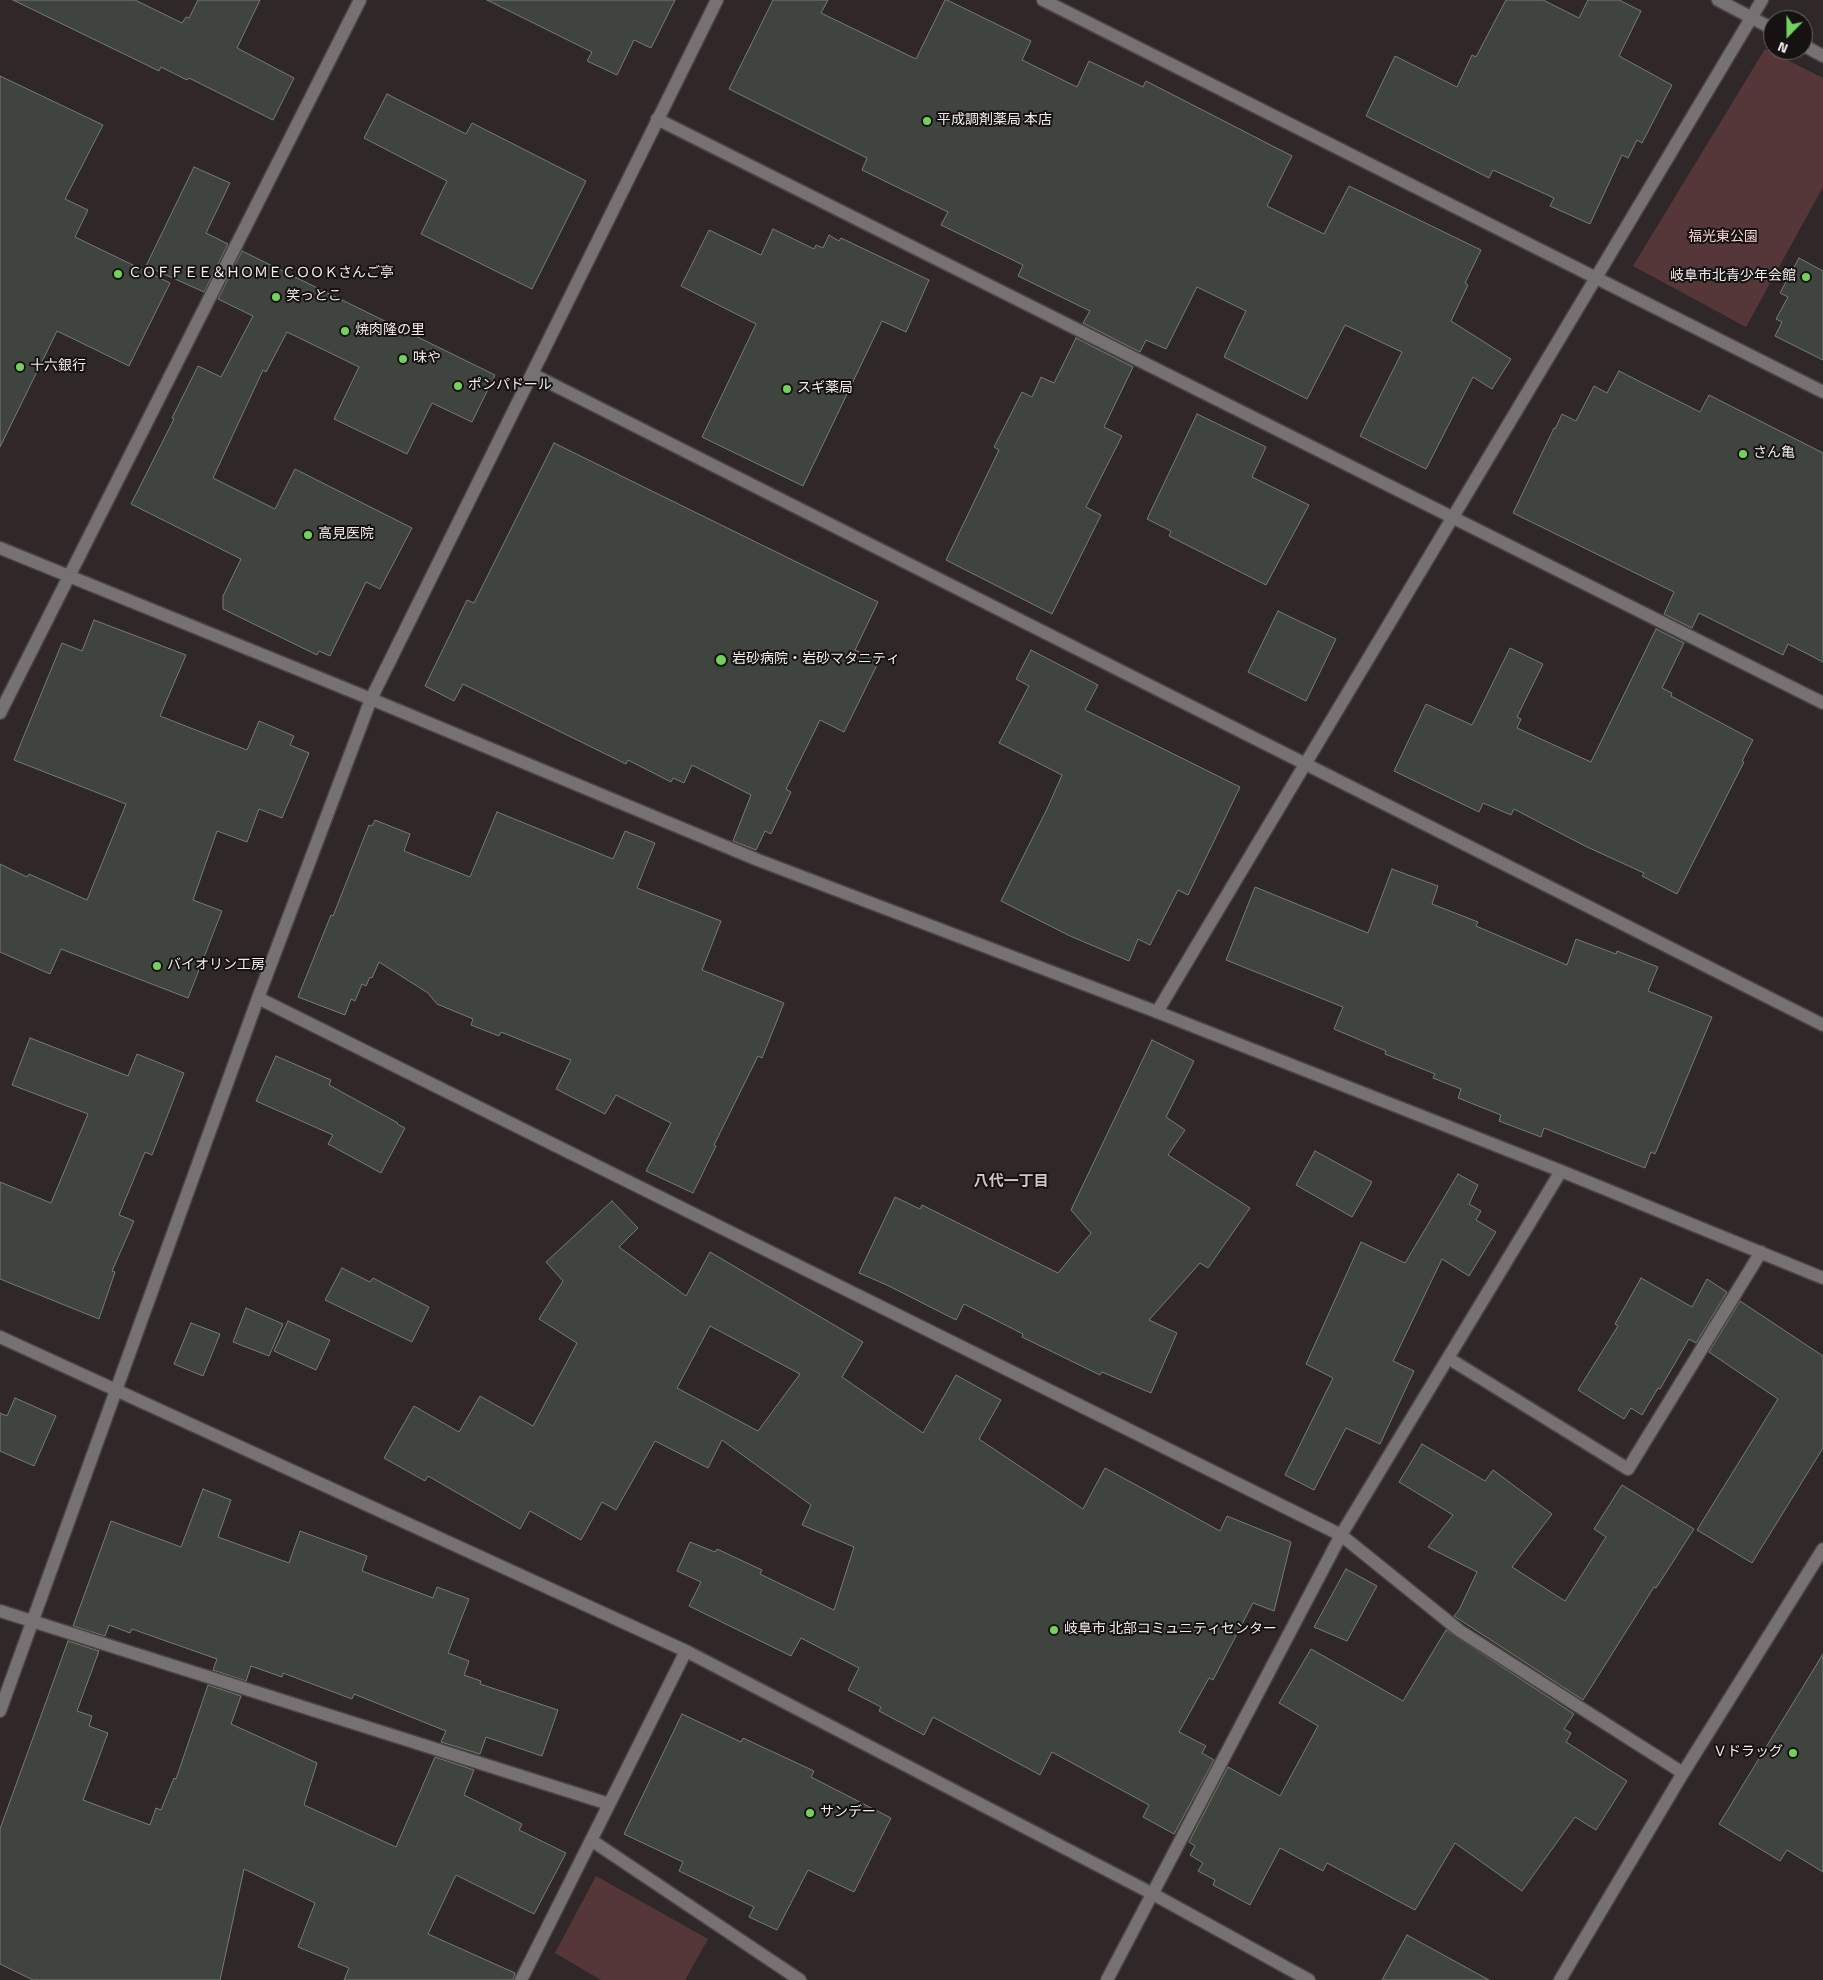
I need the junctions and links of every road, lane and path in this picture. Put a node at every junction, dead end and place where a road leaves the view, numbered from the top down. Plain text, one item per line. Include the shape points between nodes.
1 (360, 0) edge
2 (717, 0) edge
3 (1043, 0) edge
4 (1718, 0) edge
5 (1762, 0) edge
6 (1751, 18) junction
7 (1763, 24) edge
8 (657, 119) junction
9 (1596, 278) junction
10 (532, 374) junction
11 (1823, 392) edge
12 (1452, 518) junction
13 (0, 548) edge
14 (68, 575) junction
15 (371, 699) junction
16 (1823, 704) edge
17 (0, 713) edge
18 (1305, 764) junction
19 (258, 998) junction
20 (1157, 1012) junction
21 (1823, 1026) edge
22 (1561, 1171) junction
23 (1761, 1252) junction
24 (1823, 1278) edge
25 (0, 1337) edge
26 (1448, 1358) junction
27 (117, 1389) junction
28 (1341, 1535) junction
29 (1823, 1549) edge
30 (0, 1611) edge
31 (33, 1622) junction
32 (686, 1651) junction
33 (0, 1711) edge
34 (1683, 1773) junction
35 (609, 1804) junction
36 (591, 1840) junction
37 (1153, 1894) junction
38 (521, 1980) edge
39 (800, 1980) edge
40 (1107, 1980) edge
41 (1309, 1980) edge
42 (1560, 1980) edge

1 - 14 street
2 - 8 street
3 - 9 street
4 - 6 street
5 - 6 street
6 - 7 street
6 - 9 street
8 - 10 street
8 - 12 street
9 - 11 street
9 - 12 street
10 - 15 street
10 - 18 street
12 - 16 street
12 - 18 street
13 - 14 street
14 - 15 street
14 - 17 street
15 - 19 street
15 - 20 street via 758,860
18 - 20 street
18 - 21 street
19 - 27 street
19 - 28 street
20 - 22 street
22 - 23 street
22 - 26 street
23 - 24 street
23 - 26 street via 1628,1469
25 - 27 street
26 - 28 street
27 - 31 street
27 - 32 street
28 - 34 street via 1460,1631
28 - 37 street
29 - 34 street
30 - 31 street
31 - 33 street
31 - 35 street
32 - 35 street
32 - 37 street
34 - 42 street
35 - 36 street
36 - 38 street
36 - 39 street
37 - 40 street
37 - 41 street

